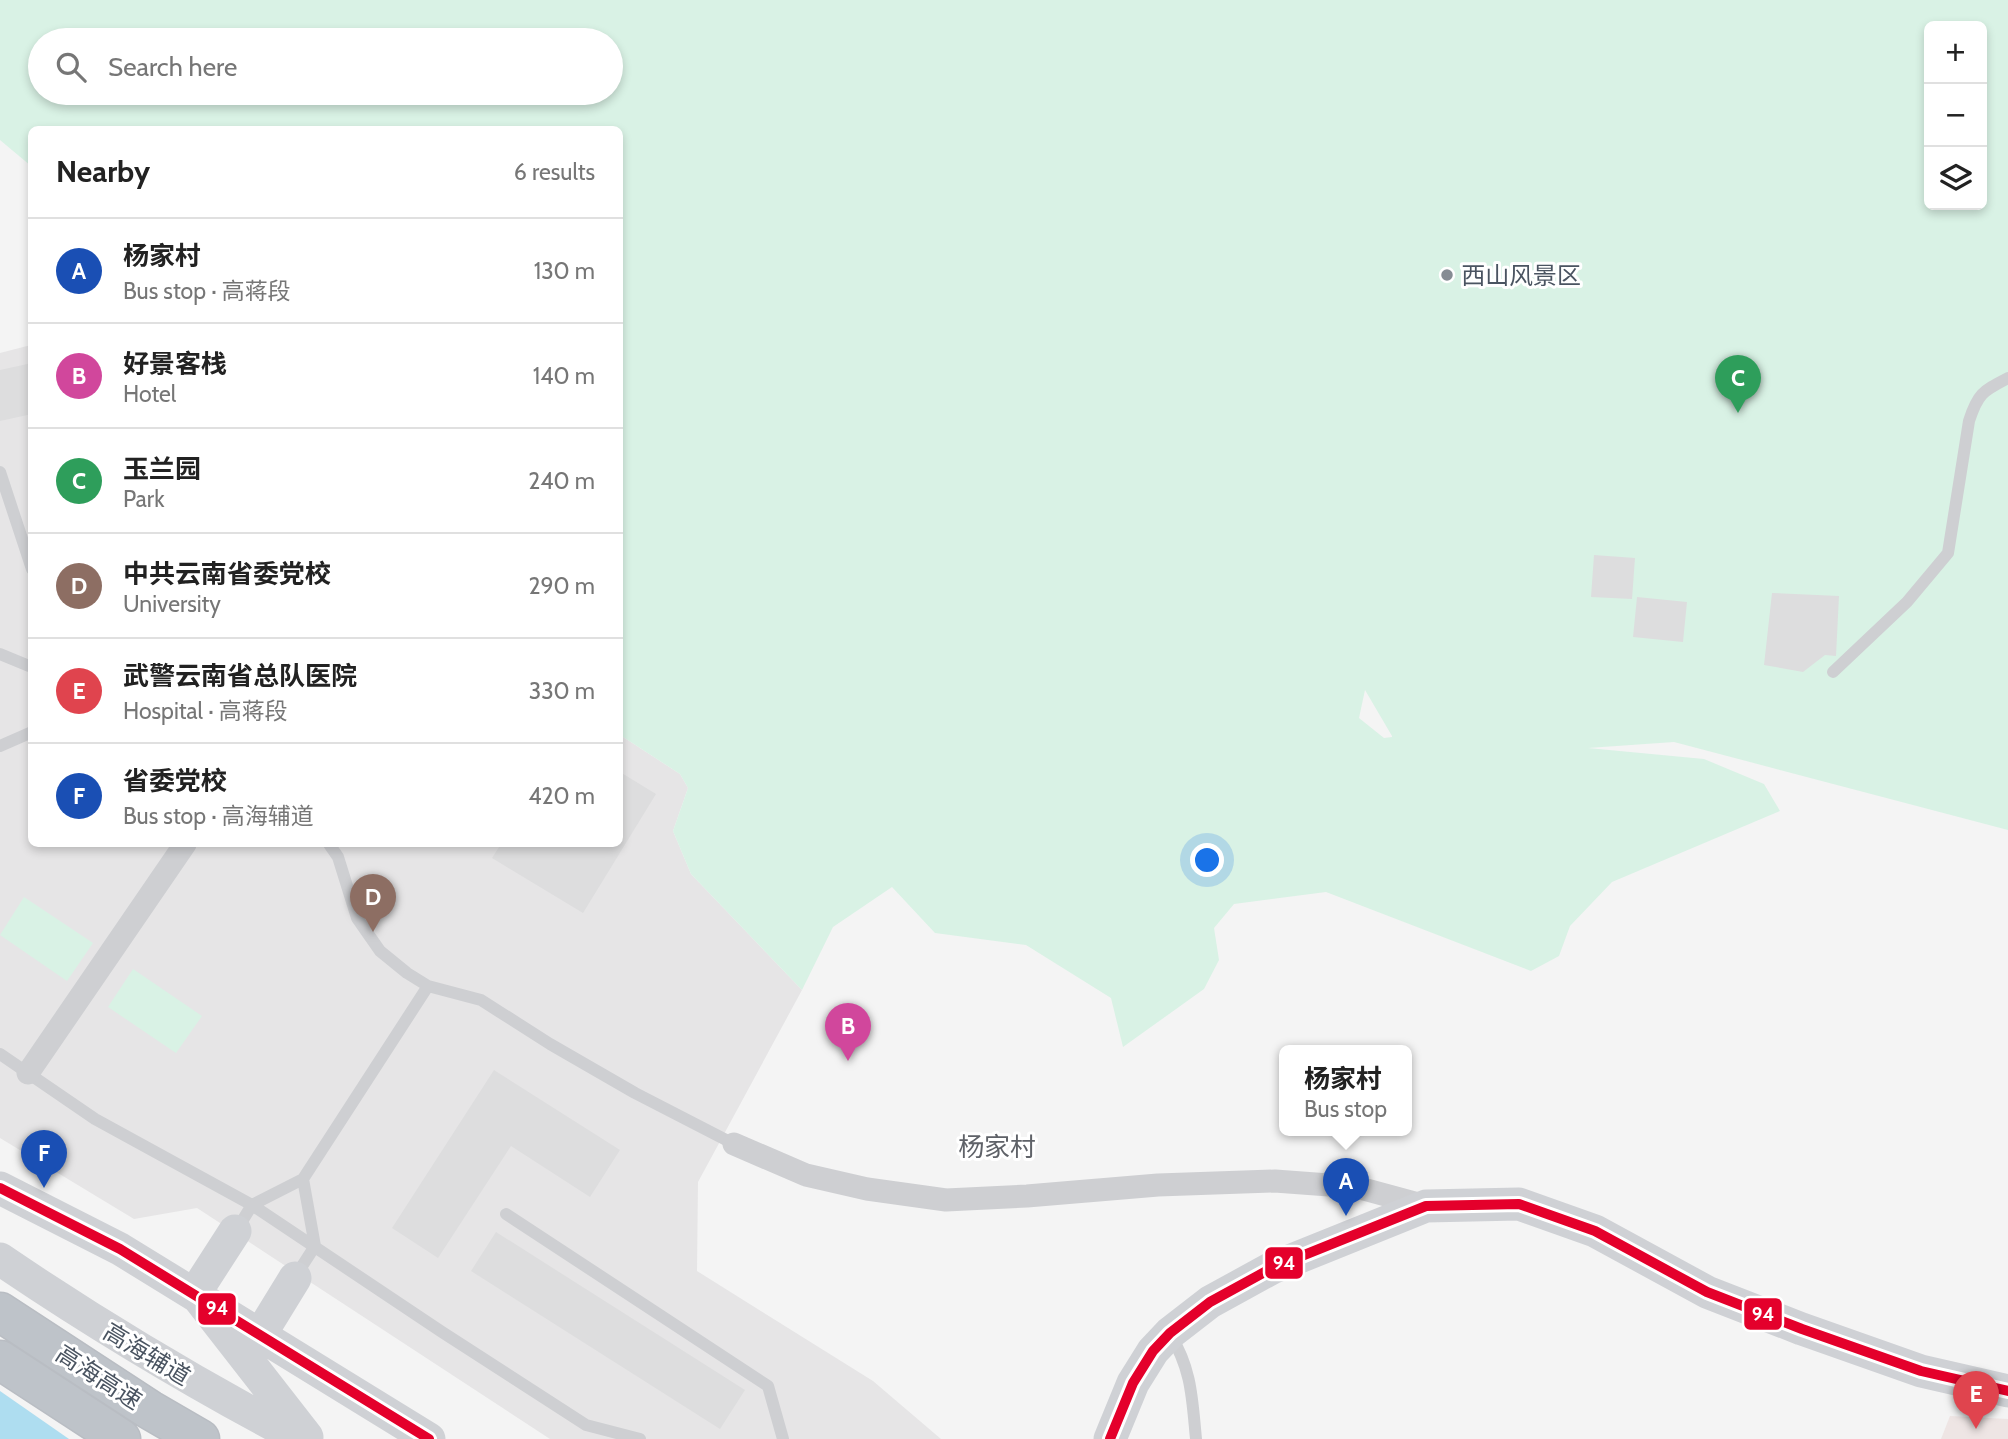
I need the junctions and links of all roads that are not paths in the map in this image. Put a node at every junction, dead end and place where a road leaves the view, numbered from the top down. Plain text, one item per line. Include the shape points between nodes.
1 (2008, 378) edge
2 (0, 472) edge
3 (28, 557) edge
4 (0, 654) edge
5 (28, 666) edge
6 (1833, 672) dead end
7 (28, 734) edge
8 (0, 746) edge
9 (183, 847) edge
10 (331, 847) edge
11 (428, 986) junction
12 (0, 1054) edge
13 (28, 1073) junction
14 (734, 1144) joint
15 (303, 1179) junction
16 (0, 1188) edge
17 (1426, 1206) junction
18 (506, 1214) dead end
19 (244, 1218) junction
20 (315, 1246) junction
21 (0, 1259) edge
22 (295, 1278) joint
23 (195, 1293) junction
24 (0, 1312) edge
25 (1170, 1333) junction
26 (260, 1335) junction
27 (155, 1358) junction
28 (0, 1360) edge
29 (262, 1380) junction
30 (2008, 1391) edge
31 (363, 1399) junction
32 (121, 1439) edge
33 (200, 1439) edge
34 (300, 1439) edge
35 (309, 1439) edge
36 (429, 1439) edge
37 (640, 1439) edge
38 (783, 1439) edge
39 (1110, 1439) edge
40 (1196, 1439) edge

1 - 6 lane via 1975,400 1948,554 1907,602
2 - 3 lane
4 - 5 lane
7 - 8 lane
9 - 13 street
10 - 11 lane via 357,918 380,951
11 - 14 lane via 481,1000 635,1093
11 - 15 lane
12 - 13 lane
13 - 19 lane
14 - 17 street via 806,1175 946,1200 1275,1181 1356,1187
15 - 19 lane
15 - 20 lane
16 - 23 main road
17 - 25 main road via 1272,1269 1210,1302
17 - 30 main road via 1519,1204 1595,1231 1707,1292 1802,1329 1922,1371
18 - 38 lane via 768,1386
19 - 20 lane
19 - 23 main road
20 - 22 lane
20 - 37 lane via 586,1425
21 - 27 main road, 高海辅道
22 - 26 main road
23 - 26 main road
23 - 29 main road
24 - 33 highway, 高海高速
25 - 39 main road via 1133,1383
25 - 40 lane via 1189,1375
26 - 31 main road
27 - 29 main road
27 - 34 main road, 高海辅道
28 - 32 highway, 高海高速
29 - 31 main road
29 - 35 main road
31 - 36 main road

